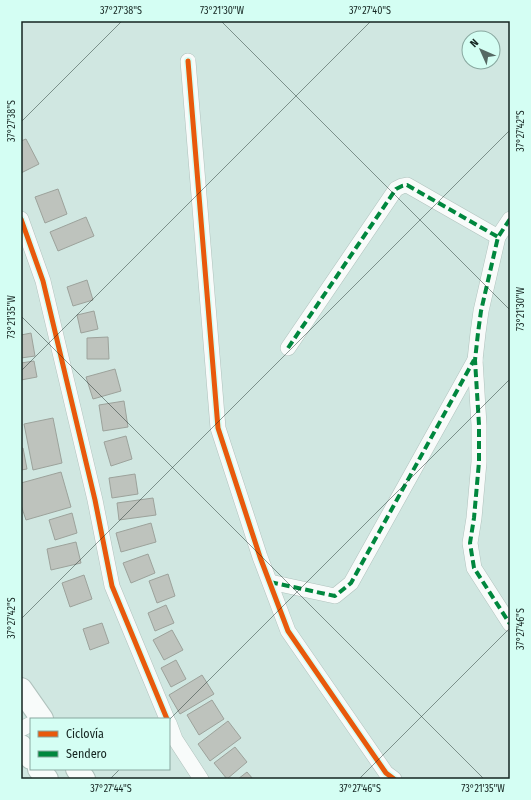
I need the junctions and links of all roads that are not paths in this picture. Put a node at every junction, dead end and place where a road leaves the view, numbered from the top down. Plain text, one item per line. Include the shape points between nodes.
1 (188, 61) dead end
2 (510, 218) edge
3 (21, 219) edge
4 (498, 237) junction
5 (288, 348) dead end
6 (475, 360) junction
7 (270, 582) junction
8 (510, 624) edge
9 (21, 689) edge
10 (38, 718) edge
11 (167, 718) edge
12 (30, 724) edge
13 (170, 726) edge
14 (21, 729) edge
15 (21, 746) edge
16 (30, 757) edge
17 (40, 770) edge
18 (78, 770) edge
19 (47, 779) edge
20 (84, 779) edge
21 (201, 779) edge
22 (394, 779) edge

1 - 7 street via 218,428
2 - 4 street
3 - 11 street via 43,281 95,500 112,586
4 - 5 street via 407,185 396,189
4 - 6 street via 480,311
6 - 7 street via 351,584 335,596
6 - 8 street via 479,462 470,543 474,568
7 - 22 street via 288,631 386,772
9 - 10 main road
12 - 14 street
13 - 21 street via 175,739
15 - 16 main road
17 - 19 main road
18 - 20 main road

